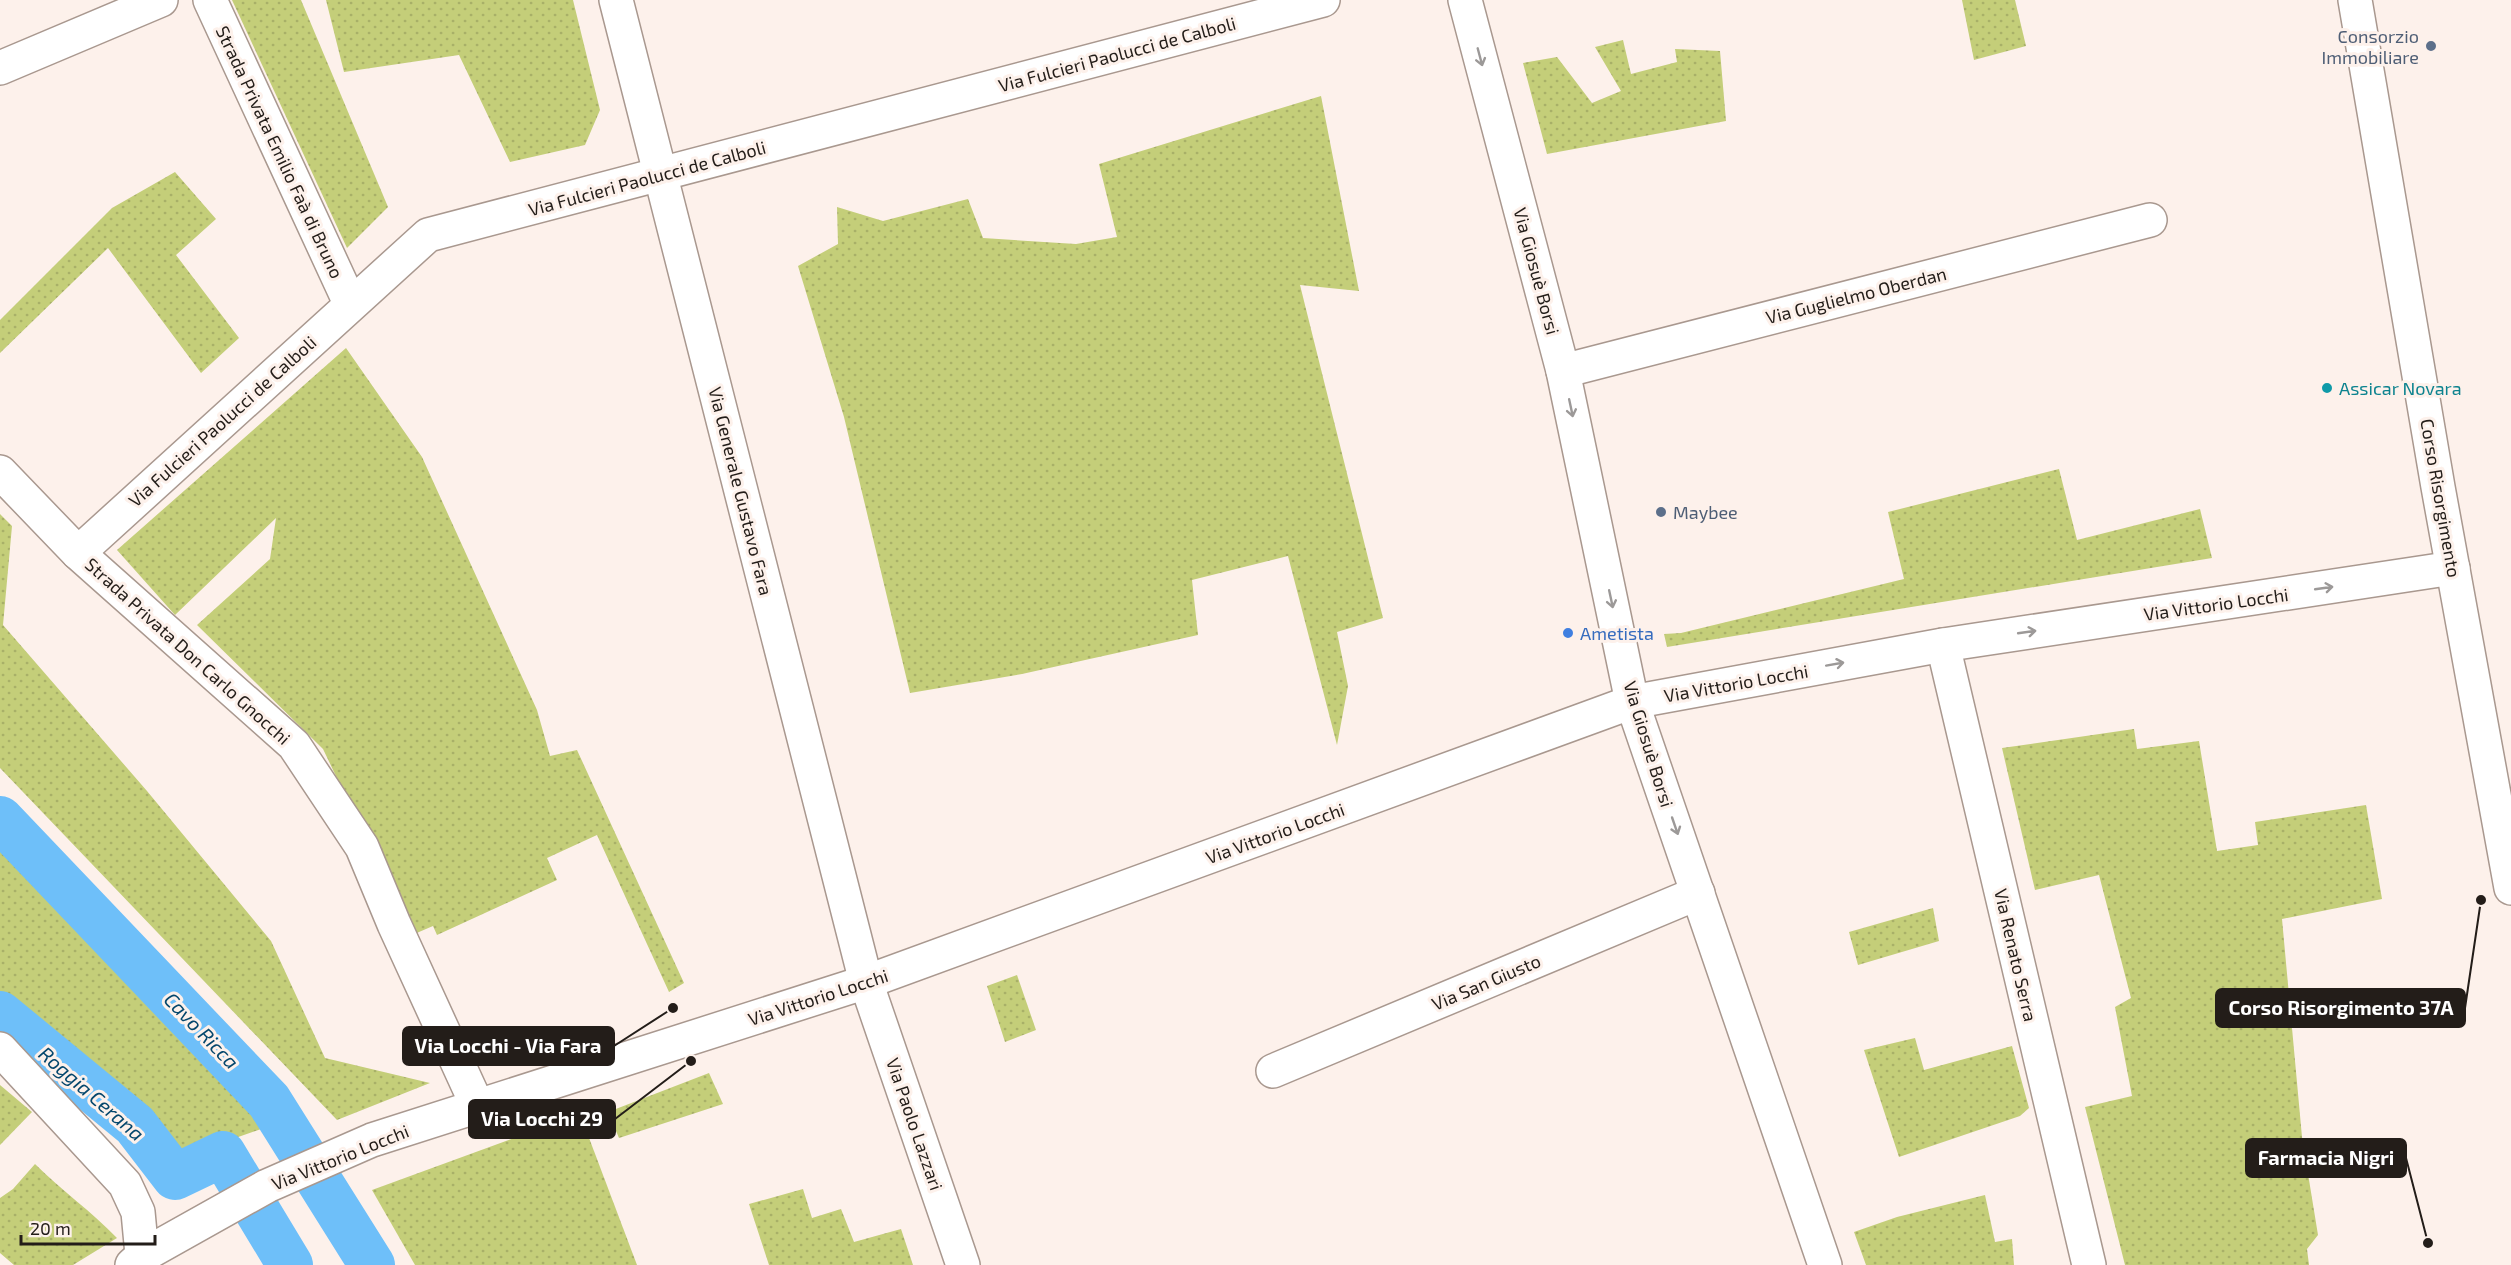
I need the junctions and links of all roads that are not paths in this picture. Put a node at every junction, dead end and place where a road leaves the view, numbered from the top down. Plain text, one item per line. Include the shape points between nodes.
1 (161, 0) edge
2 (210, 0) edge
3 (616, 0) edge
4 (1323, 0) edge
5 (1465, 0) edge
6 (2355, 0) edge
7 (0, 68) edge
8 (660, 175) junction
9 (2150, 220) dead end
10 (350, 303) junction
11 (1563, 371) junction
12 (0, 472) edge
13 (78, 553) junction
14 (2453, 568) junction
15 (1943, 645) junction
16 (1632, 702) junction
17 (2511, 888) edge
18 (1698, 893) junction
19 (866, 982) junction
20 (0, 1049) edge
21 (1273, 1071) dead end
22 (477, 1105) junction
23 (139, 1262) edge
24 (963, 1265) edge
25 (1825, 1265) edge
26 (2089, 1265) edge

1 - 7 street
2 - 10 street, Strada Privata Emilio Faà di Bruno
3 - 8 street, Via Generale Gustavo Fara
4 - 8 street, Via Fulcieri Paolucci de Calboli
5 -> 11 street, Via Giosuè Borsi
6 - 14 street, Corso Risorgimento
8 - 10 street, Via Fulcieri Paolucci de Calboli via 428,235
8 - 19 street, Via Generale Gustavo Fara
9 - 11 street, Via Guglielmo Oberdan
10 - 13 street, Via Fulcieri Paolucci de Calboli
11 -> 16 street, Via Giosuè Borsi
12 - 13 street, Strada Privata Don Carlo Gnocchi
13 - 22 street, Strada Privata Don Carlo Gnocchi via 294,745 362,847
15 -> 14 street, Via Vittorio Locchi
14 - 17 street, Corso Risorgimento
16 -> 15 street, Via Vittorio Locchi
15 - 26 street, Via Renato Serra
16 -> 18 street, Via Giosuè Borsi
16 - 19 street, Via Vittorio Locchi
18 - 21 street, Via San Giusto
18 - 25 street, Via Giosuè Borsi
19 - 22 street, Via Vittorio Locchi
19 - 24 street, Via Paolo Lazzari
20 - 23 street via 125,1184 138,1212
22 - 23 street, Via Vittorio Locchi via 372,1140 271,1184

